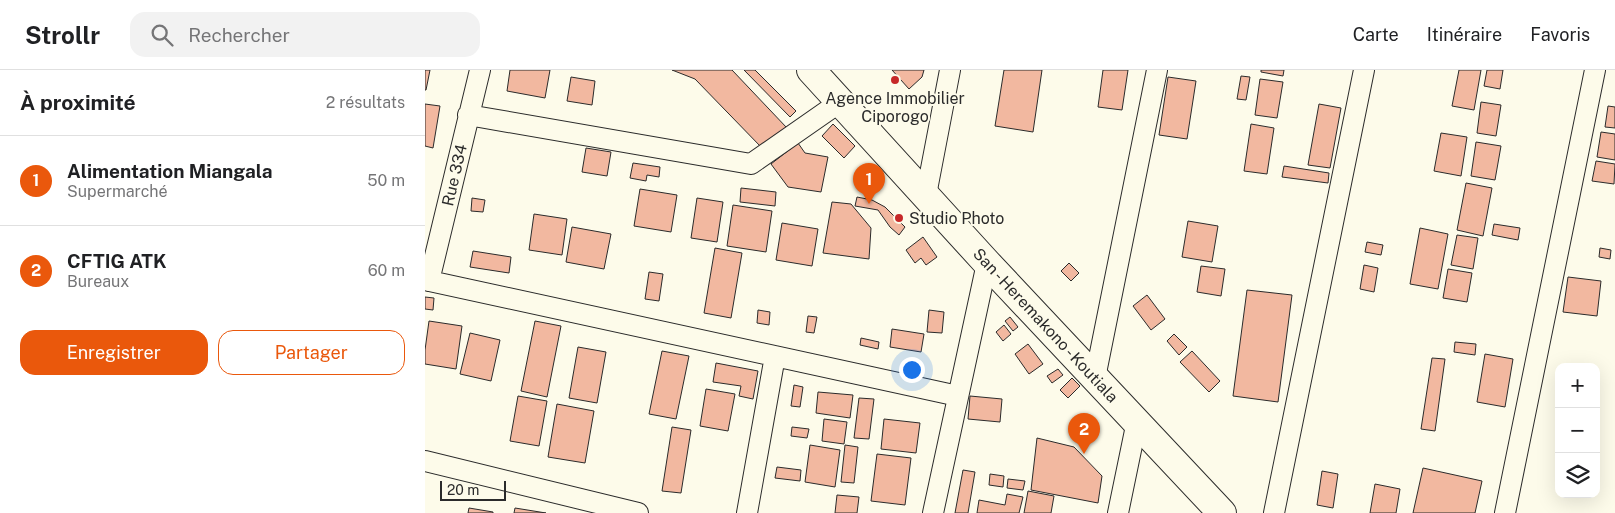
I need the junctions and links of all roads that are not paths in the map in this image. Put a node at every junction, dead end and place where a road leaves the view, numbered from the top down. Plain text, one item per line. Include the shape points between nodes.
1 (480, 70) edge
2 (811, 70) edge
3 (950, 70) edge
4 (1157, 70) edge
5 (1364, 70) edge
6 (1595, 70) edge
7 (839, 102) junction
8 (468, 115) junction
9 (926, 195) junction
10 (987, 263) junction
11 (427, 280) edge
12 (775, 356) junction
13 (1095, 378) junction
14 (959, 396) junction
15 (1137, 421) junction
16 (425, 461) edge
17 (638, 513) edge
18 (747, 513) edge
19 (933, 513) edge
20 (1118, 513) edge
21 (1222, 513) edge
22 (1274, 513) edge
23 (1505, 513) edge

1 - 8 street, Rue 334
2 - 7 main road, San - Heremakono - Koutiala
3 - 9 street
4 - 13 street
5 - 22 street
6 - 23 street
7 - 8 street via 751,164
7 - 9 main road, San - Heremakono - Koutiala
8 - 11 street, Rue 334
9 - 10 main road, San - Heremakono - Koutiala
10 - 13 main road, San - Heremakono - Koutiala
10 - 14 street
11 - 12 street
12 - 14 street
12 - 18 street
13 - 15 main road, San - Heremakono - Koutiala
14 - 19 street
15 - 20 street
15 - 21 main road, San - Heremakono - Koutiala
16 - 17 street

